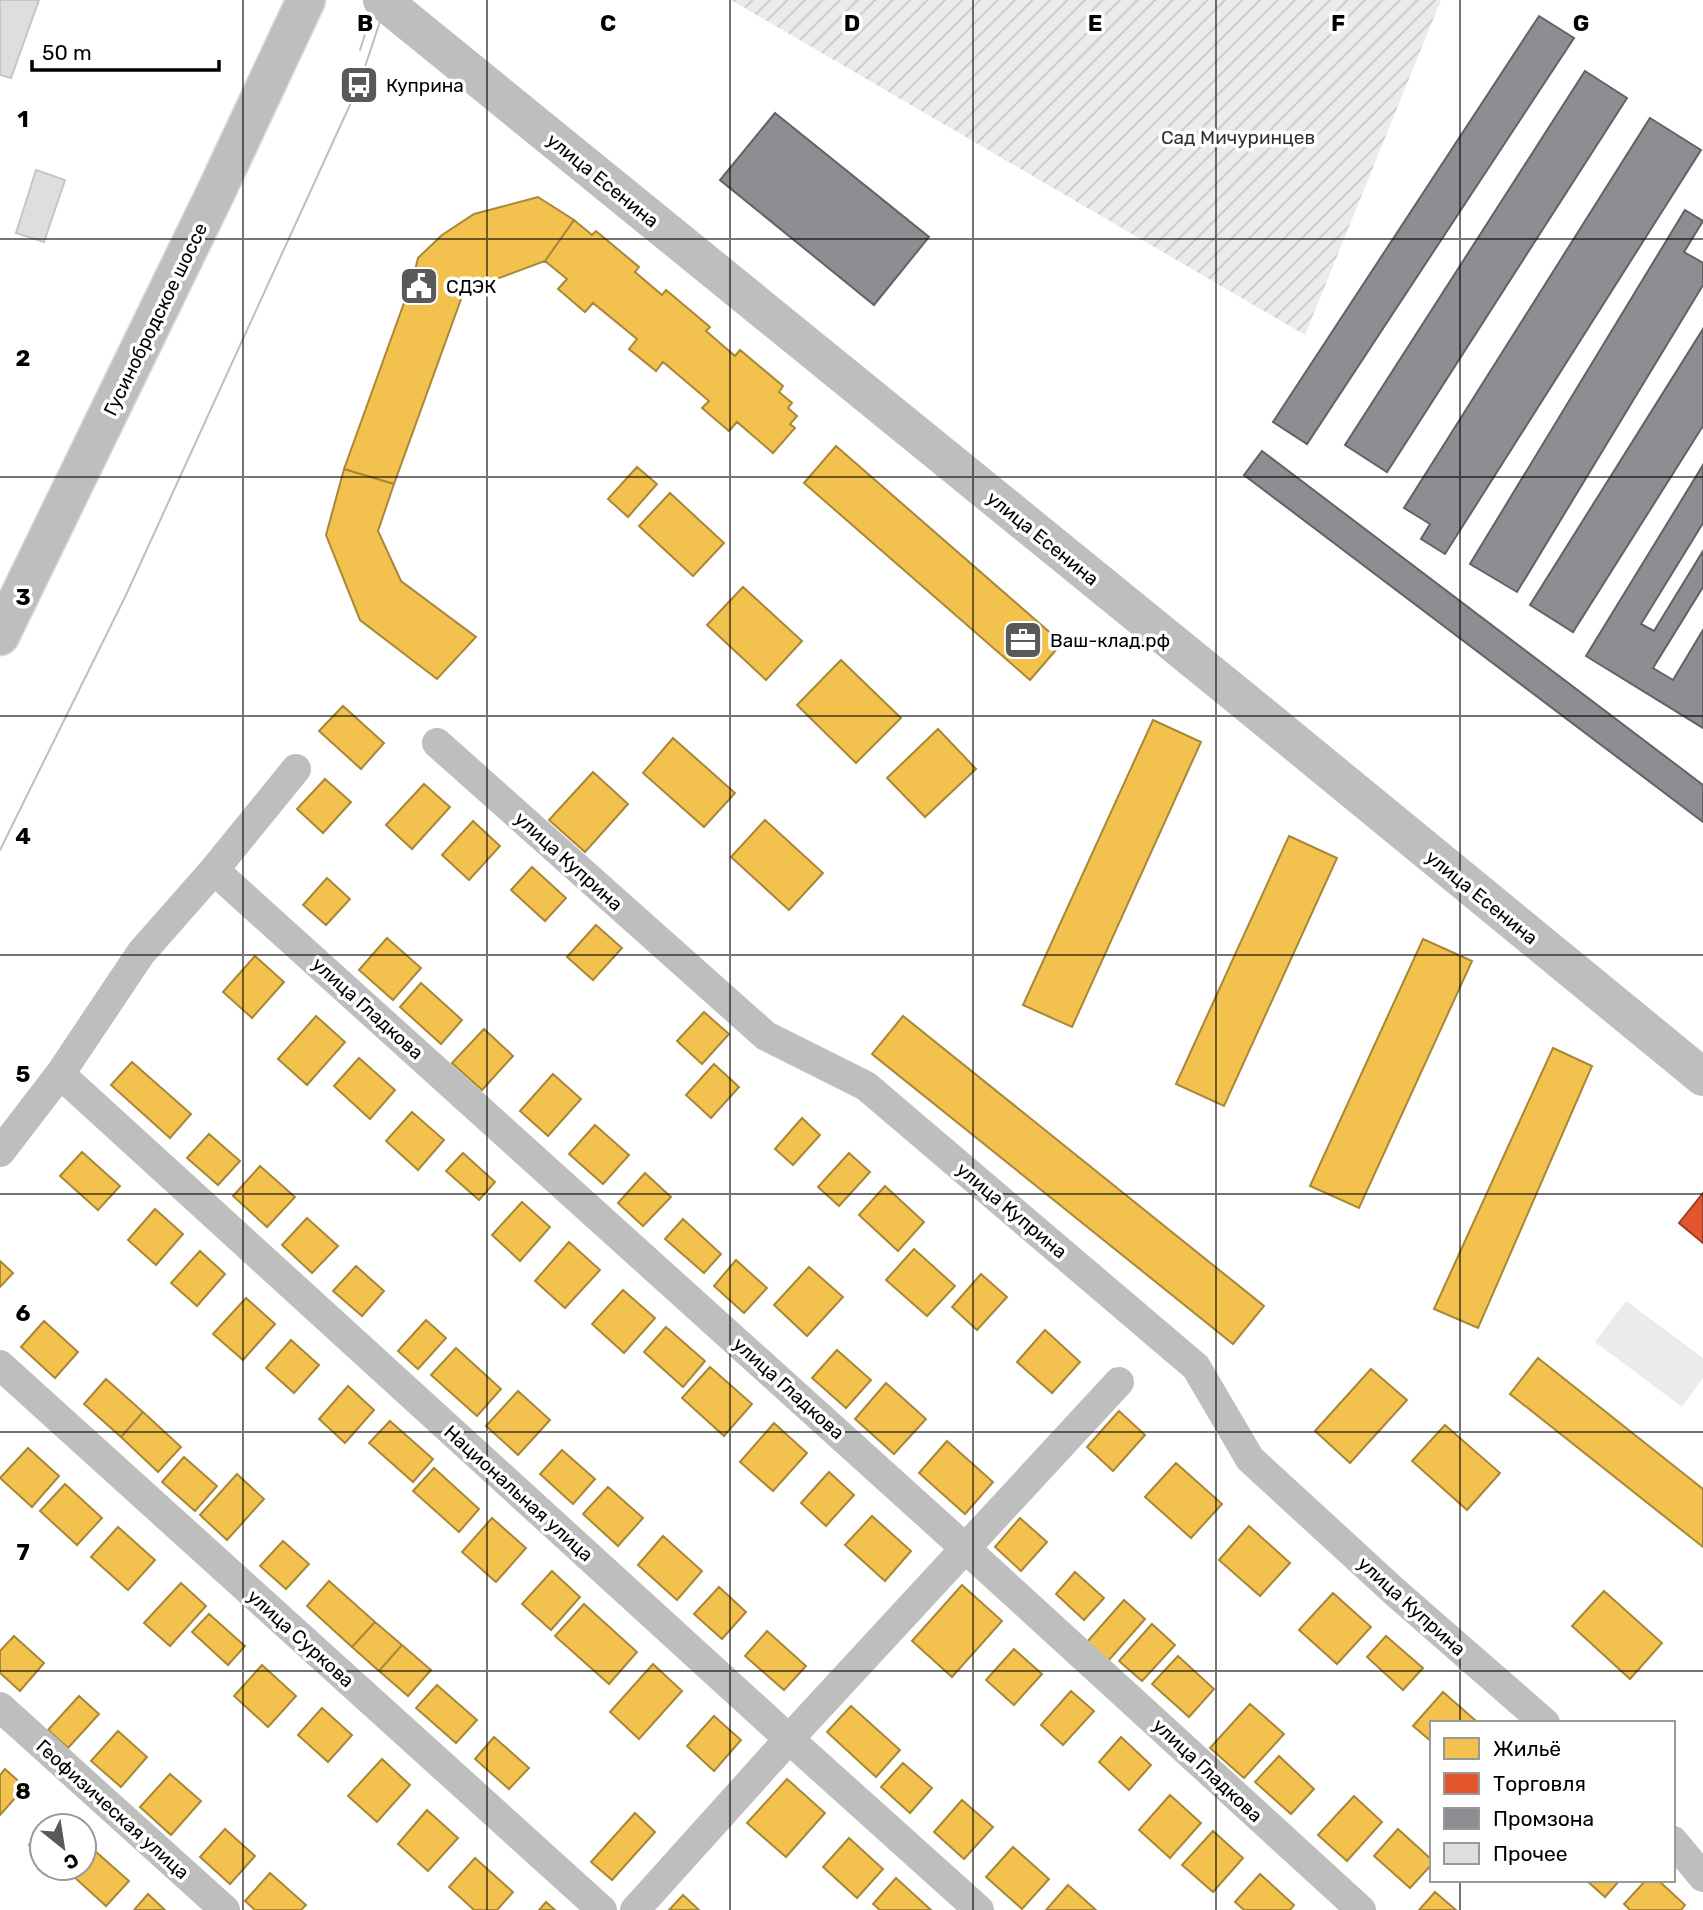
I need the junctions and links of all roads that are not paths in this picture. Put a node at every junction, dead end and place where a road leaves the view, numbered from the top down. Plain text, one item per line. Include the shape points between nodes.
1 (382, 0) edge
2 (298, 4) edge
3 (0, 636) edge
4 (437, 743) dead end
5 (296, 769) dead end
6 (214, 870) junction
7 (60, 1074) junction
8 (1703, 1077) edge
9 (0, 1152) edge
10 (0, 1365) edge
11 (1119, 1382) dead end
12 (966, 1549) junction
13 (0, 1707) edge
14 (1543, 1721) edge
15 (789, 1739) junction
16 (1675, 1843) edge
17 (1703, 1877) edge
18 (225, 1910) edge
19 (602, 1910) edge
20 (635, 1910) edge
21 (979, 1910) edge
22 (1361, 1910) edge

1 - 8 street, улица Есенина
2 - 3 street, Гусинобродское шоссе via 215,194
4 - 14 street, улица Куприна via 766,1036 866,1086 1196,1367 1250,1459
5 - 6 street
6 - 7 street via 141,953
6 - 12 street, улица Гладкова
7 - 9 street
7 - 15 street, Национальная улица
10 - 19 street, улица Суркова
11 - 12 street
12 - 15 street
12 - 22 street, улица Гладкова
13 - 18 street, Геофизическая улица
15 - 20 street
15 - 21 street, Национальная улица
16 - 17 street

